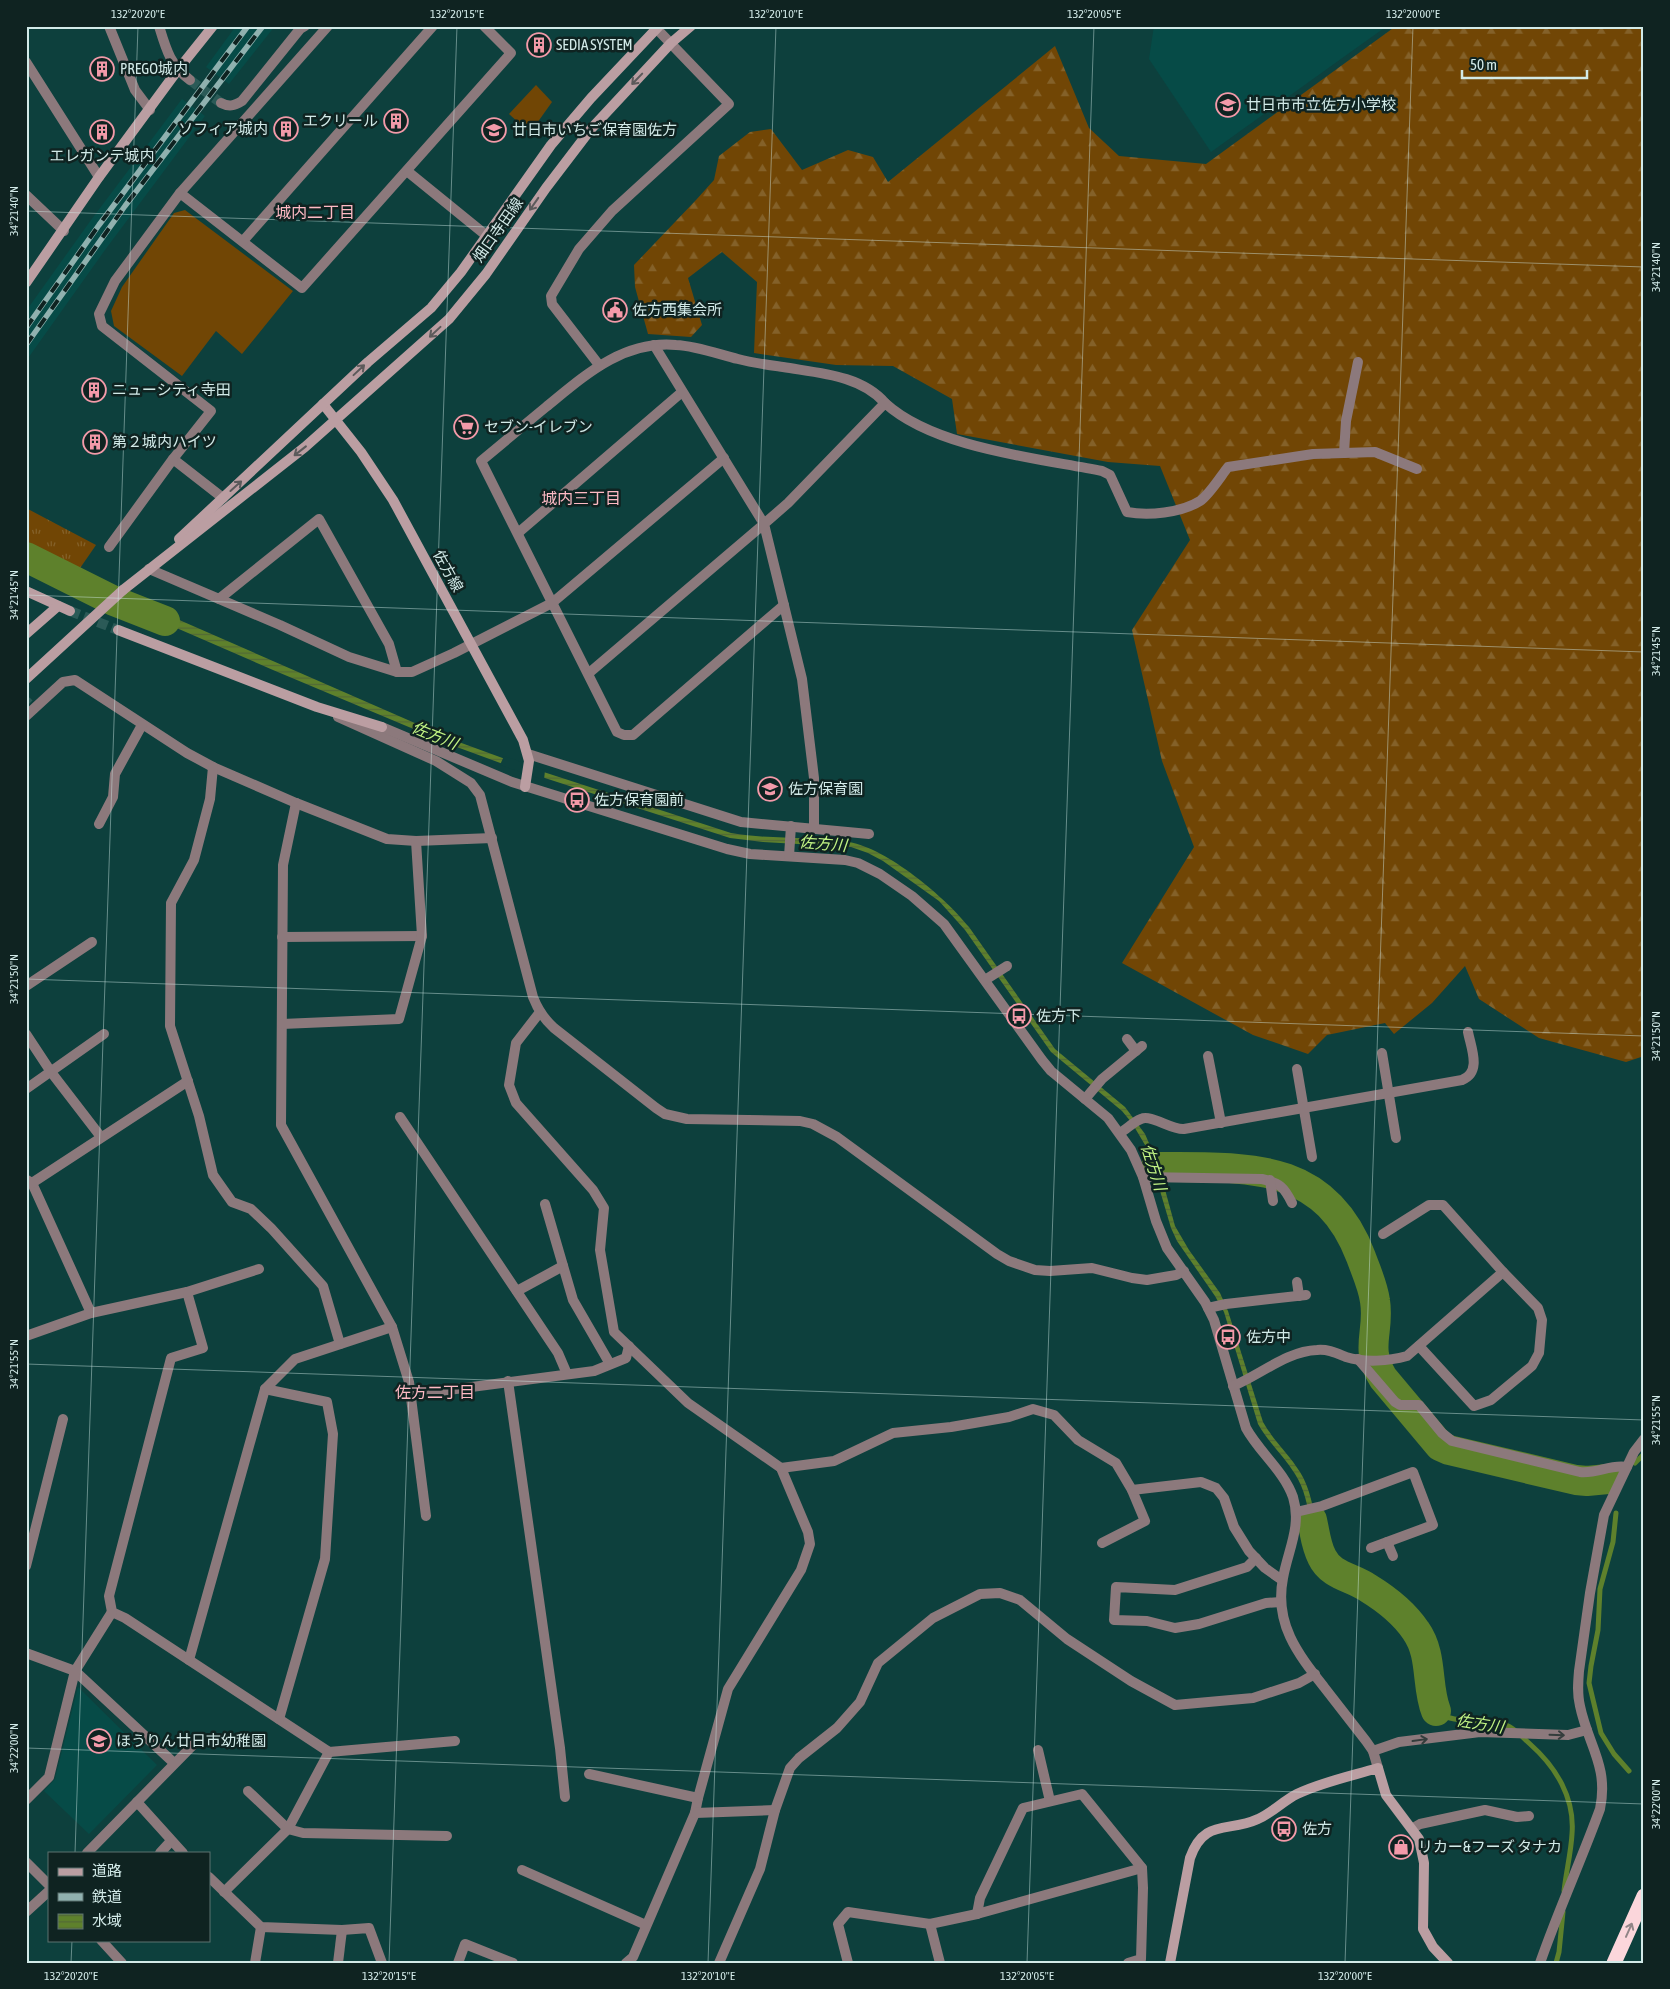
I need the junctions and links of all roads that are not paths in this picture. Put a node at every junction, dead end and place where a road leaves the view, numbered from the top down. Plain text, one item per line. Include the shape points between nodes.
1 (109, 26) edge
2 (159, 26) edge
3 (213, 26) edge
4 (305, 26) edge
5 (328, 26) edge
6 (433, 26) edge
7 (484, 26) edge
8 (691, 26) edge
9 (657, 27) edge
10 (671, 43) junction
11 (26, 62) edge
12 (178, 70) junction
13 (190, 80) tunnel mouth
14 (221, 103) dead end
15 (150, 110) junction
16 (407, 171) junction
17 (99, 177) junction
18 (180, 194) junction
19 (26, 195) edge
20 (64, 231) junction
21 (487, 236) junction
22 (243, 241) junction
23 (26, 284) edge
24 (654, 345) junction
25 (1358, 362) dead end
26 (599, 365) junction
27 (682, 392) junction
28 (885, 403) junction
29 (324, 404) junction
30 (337, 419) junction
31 (1344, 453) junction
32 (724, 458) junction
33 (173, 459) junction
34 (1417, 469) dead end
35 (223, 498) junction
36 (764, 524) junction
37 (518, 533) junction
38 (108, 547) dead end
39 (149, 570) junction
40 (26, 590) edge
41 (123, 590) junction
42 (219, 599) junction
43 (552, 604) junction
44 (58, 606) junction
45 (784, 606) junction
46 (70, 611) tunnel mouth
47 (118, 630) tunnel mouth
48 (26, 634) edge
49 (471, 644) junction
50 (397, 672) junction
51 (589, 673) junction
52 (26, 678) edge
53 (306, 703) junction
54 (30, 710) edge
55 (142, 725) junction
56 (528, 758) junction
57 (213, 767) junction
58 (525, 785) junction
59 (296, 803) junction
60 (99, 824) dead end
61 (814, 827) junction
62 (791, 832) junction
63 (869, 834) dead end
64 (492, 838) junction
65 (416, 841) junction
66 (789, 853) junction
67 (422, 936) junction
68 (282, 937) junction
69 (92, 942) dead end
70 (1004, 968) dead end
71 (988, 978) junction
72 (26, 986) edge
73 (540, 1012) junction
74 (282, 1024) junction
75 (1468, 1032) dead end
76 (26, 1034) edge
77 (104, 1034) dead end
78 (1127, 1039) dead end
79 (1382, 1054) dead end
80 (1208, 1056) dead end
81 (1297, 1069) dead end
82 (51, 1072) junction
83 (188, 1081) junction
84 (26, 1089) edge
85 (1389, 1093) junction
86 (1088, 1096) junction
87 (1304, 1108) junction
88 (400, 1117) dead end
89 (1221, 1123) junction
90 (1123, 1131) junction
91 (100, 1137) junction
92 (1396, 1138) dead end
93 (1312, 1157) dead end
94 (1147, 1178) junction
95 (1270, 1180) junction
96 (29, 1182) edge
97 (1273, 1201) dead end
98 (1292, 1203) dead end
99 (545, 1204) dead end
100 (1384, 1234) dead end
101 (563, 1266) junction
102 (259, 1269) dead end
103 (1184, 1271) junction
104 (1503, 1272) junction
105 (1297, 1282) dead end
106 (517, 1291) junction
107 (187, 1292) junction
108 (1212, 1307) junction
109 (91, 1313) junction
110 (392, 1326) junction
111 (26, 1336) edge
112 (340, 1344) junction
113 (629, 1346) junction
114 (1420, 1346) junction
115 (1362, 1359) junction
116 (610, 1364) junction
117 (567, 1374) junction
118 (508, 1381) junction
119 (1237, 1385) junction
120 (265, 1389) junction
121 (410, 1395) junction
122 (63, 1419) dead end
123 (1644, 1439) edge
124 (1628, 1465) junction
125 (781, 1468) junction
126 (1132, 1490) junction
127 (1305, 1510) junction
128 (426, 1516) dead end
129 (1387, 1542) junction
130 (1102, 1543) dead end
131 (1371, 1548) dead end
132 (1393, 1556) dead end
133 (1256, 1558) junction
134 (26, 1566) edge
135 (1282, 1580) junction
136 (1281, 1602) junction
137 (112, 1612) junction
138 (26, 1653) edge
139 (189, 1660) junction
140 (76, 1671) junction
141 (1315, 1674) junction
142 (279, 1719) junction
143 (1587, 1730) junction
144 (456, 1741) dead end
145 (196, 1742) dead end
146 (1038, 1750) dead end
147 (1373, 1751) junction
148 (329, 1752) junction
149 (174, 1763) junction
150 (1378, 1768) junction
151 (590, 1774) dead end
152 (248, 1791) dead end
153 (564, 1797) dead end
154 (698, 1798) junction
155 (26, 1800) edge
156 (1050, 1801) junction
157 (138, 1802) junction
158 (775, 1810) junction
159 (695, 1813) junction
160 (1529, 1816) dead end
161 (1412, 1828) junction
162 (288, 1829) junction
163 (447, 1836) dead end
164 (171, 1841) junction
165 (88, 1852) edge
166 (161, 1852) edge
167 (182, 1852) edge
168 (26, 1862) edge
169 (1142, 1868) junction
170 (522, 1870) dead end
171 (210, 1878) edge
172 (48, 1884) edge
173 (48, 1892) edge
174 (224, 1892) junction
175 (1644, 1896) edge
176 (26, 1912) edge
177 (977, 1914) junction
178 (930, 1924) junction
179 (646, 1925) junction
180 (261, 1927) junction
181 (342, 1930) junction
182 (102, 1942) edge
183 (116, 1961) edge
184 (255, 1963) edge
185 (338, 1963) edge
186 (382, 1963) edge
187 (458, 1963) edge
188 (513, 1963) edge
189 (626, 1963) edge
190 (718, 1963) edge
191 (848, 1963) edge
192 (940, 1963) edge
193 (1128, 1963) edge
194 (1170, 1963) edge
195 (1448, 1963) edge
196 (1540, 1963) edge
197 (1614, 1963) edge

1 - 15 street via 135,90
2 - 12 street via 168,54
3 - 12 street
4 - 14 street via 242,101 228,106
5 - 18 street
6 - 22 street
7 - 16 street via 510,53
8 - 10 street, 畑口寺田線
9 - 10 street
9 - 21 street via 570,121
10 - 26 street via 728,104 612,211 579,249 551,296 552,304
10 -> 30 street, 畑口寺田線 via 568,158 468,297 428,339
11 - 17 street
12 - 13 street
12 - 15 street
15 - 17 street
16 - 21 street
16 - 22 street via 302,288
17 - 20 street
18 - 22 street
18 - 33 street via 115,281 100,314 102,326 210,411
19 - 20 street
20 - 23 street
29 -> 21 street via 431,308
24 - 26 street via 632,350
24 - 27 street
24 - 28 street via 691,347 740,360 836,376 876,393
25 - 31 street via 1346,421
26 - 37 street via 481,461
27 - 32 street
27 - 37 street
28 - 31 street via 939,435 976,446 1102,471 1110,475 1126,512 1141,515 1172,511 1201,500 1228,467 1313,454
28 - 36 street
29 - 30 street, 佐方線
35 -> 29 street
30 -> 39 street, 畑口寺田線
30 - 49 street, 佐方線 via 388,494
31 - 34 street via 1375,452
32 - 36 street
32 - 43 street
33 - 35 street
33 - 38 street
35 - 41 street
36 - 45 street
36 - 51 street
37 - 43 street
39 - 41 street, 畑口寺田線
39 - 42 street
40 - 44 street
41 - 52 street, bridge
42 - 50 street via 349,657
42 - 50 street via 319,519 389,644
43 - 49 street
43 - 51 street
44 - 46 street
44 - 48 street
45 - 51 street via 633,735 617,732
45 - 61 street via 802,679 814,778
47 - 53 street
49 - 50 street via 412,672
49 - 56 street, 佐方線 via 524,743
53 - 58 street via 382,727
53 - 64 street via 436,761 472,783 480,795
54 - 55 street via 64,682 75,680
55 - 57 street
55 - 60 street via 115,774 113,797
56 - 58 street
56 - 62 street via 741,822
57 - 59 street
57 - 83 street via 210,799 194,860 171,903 170,1026
58 - 66 street via 738,852
59 - 65 street via 387,840
59 - 68 street via 282,865
61 - 62 street
61 - 63 street
62 - 66 street
64 - 65 street
64 - 73 street via 533,997
65 - 67 street
66 - 71 street via 846,860 880,874 944,924
67 - 68 street
67 - 74 street via 398,1019
68 - 74 street
69 - 72 street
70 - 71 street
71 - 86 street via 1051,1071
73 - 103 street via 554,1028 666,1114 687,1119 787,1120 813,1124 837,1137 997,1254 1022,1266 1050,1271 1092,1268 1146,1280
73 - 113 street via 516,1043 509,1085 516,1103 593,1190 604,1208 600,1250 614,1332
74 - 110 street via 282,1126
75 - 85 street via 1474,1063 1470,1077
76 - 82 street
77 - 82 street
78 - 86 street via 1139,1048 1099,1082
79 - 85 street
80 - 89 street
81 - 87 street
82 - 84 street
82 - 91 street
83 - 91 street
83 - 112 street via 212,1175 232,1202 251,1209 272,1228 323,1286
85 - 87 street
85 - 92 street
86 - 90 street
87 - 89 street
87 - 93 street
88 - 106 street
89 - 90 street via 1180,1129 1149,1118 1139,1120
90 - 94 street
91 - 96 street
94 - 95 street
94 - 103 street via 1160,1235
95 - 97 street
95 - 98 street via 1285,1189
96 - 109 street
99 - 101 street
100 - 104 street via 1429,1204 1443,1205
101 - 106 street
101 - 116 street via 573,1300
102 - 107 street
103 - 108 street
104 - 114 street
104 - 114 street via 1538,1308 1542,1320 1539,1353 1532,1366 1491,1400 1474,1406
105 - 108 street via 1303,1296
106 - 117 street via 558,1352
107 - 109 street
107 - 137 street via 203,1348 171,1358 109,1596
108 - 119 street
109 - 111 street
110 - 112 street
110 - 121 street
112 - 120 street via 295,1359
113 - 116 street via 626,1358
113 - 125 street via 688,1403
114 - 115 street via 1407,1356
115 - 119 street via 1316,1350 1294,1355
115 - 124 street via 1395,1402 1422,1407 1446,1438 1458,1443 1580,1472 1593,1473
116 - 117 street via 594,1371
117 - 118 street
118 - 121 street
118 - 153 street via 560,1748
119 - 127 street via 1246,1428 1254,1443 1284,1478 1293,1498
120 - 139 street
120 - 142 street via 327,1402 333,1434 325,1558
121 - 128 street
122 - 134 street
123 - 124 street
124 - 143 street via 1606,1511 1590,1593 1578,1683 1580,1707
125 - 126 street via 834,1461 893,1433 1009,1417 1033,1409 1054,1415 1078,1440 1116,1463
125 - 154 street via 810,1544 801,1570 728,1689
126 - 130 street via 1145,1521
126 - 133 street via 1201,1482 1216,1488 1224,1498 1234,1527
127 - 129 street via 1413,1472 1433,1525
127 - 135 street via 1295,1531
129 - 131 street
129 - 132 street
133 - 135 street
133 - 136 street via 1247,1567 1175,1590 1116,1587 1114,1620 1147,1621 1175,1628 1199,1624 1266,1603
135 - 136 street
136 - 141 street via 1294,1647
137 - 139 street
137 - 140 street
138 - 140 street
139 - 142 street
140 - 149 street
140 - 155 street via 49,1777
141 - 147 street
141 - 158 street via 1253,1698 1175,1705 1067,1639 1020,1600 1000,1594 980,1594 933,1618 878,1663 860,1702 837,1728 790,1768
142 - 148 street
147 -> 143 street via 1400,1742 1480,1732 1568,1735
143 - 196 street via 1602,1774 1603,1797
144 - 148 street
145 - 149 street
146 - 156 street
147 - 150 street
148 - 162 street
149 - 157 street
150 - 161 street via 1386,1794
150 - 194 street via 1308,1789 1260,1818 1211,1829 1201,1836 1190,1858
151 - 154 street
152 - 162 street
154 - 159 street
156 - 169 street via 1082,1794
156 - 177 street via 1023,1808 980,1898
157 - 164 street
157 - 165 street
158 - 159 street
158 - 190 street via 760,1869
159 - 179 street
160 - 161 street via 1517,1817 1485,1810
161 - 195 street via 1423,1851 1424,1929 1433,1947
162 - 163 street via 303,1833
162 - 174 street
164 - 166 street
164 - 167 street
168 - 172 street
169 - 177 street
169 - 193 street via 1141,1959
170 - 179 street
171 - 174 street
173 - 176 street
174 - 180 street
197 -> 175 highway
177 - 178 street
178 - 191 street via 848,1912 838,1924
178 - 192 street
179 - 189 street via 633,1957
180 - 181 street
180 - 184 street
181 - 185 street
181 - 186 street via 369,1928
182 - 183 street
187 - 188 street via 465,1944

